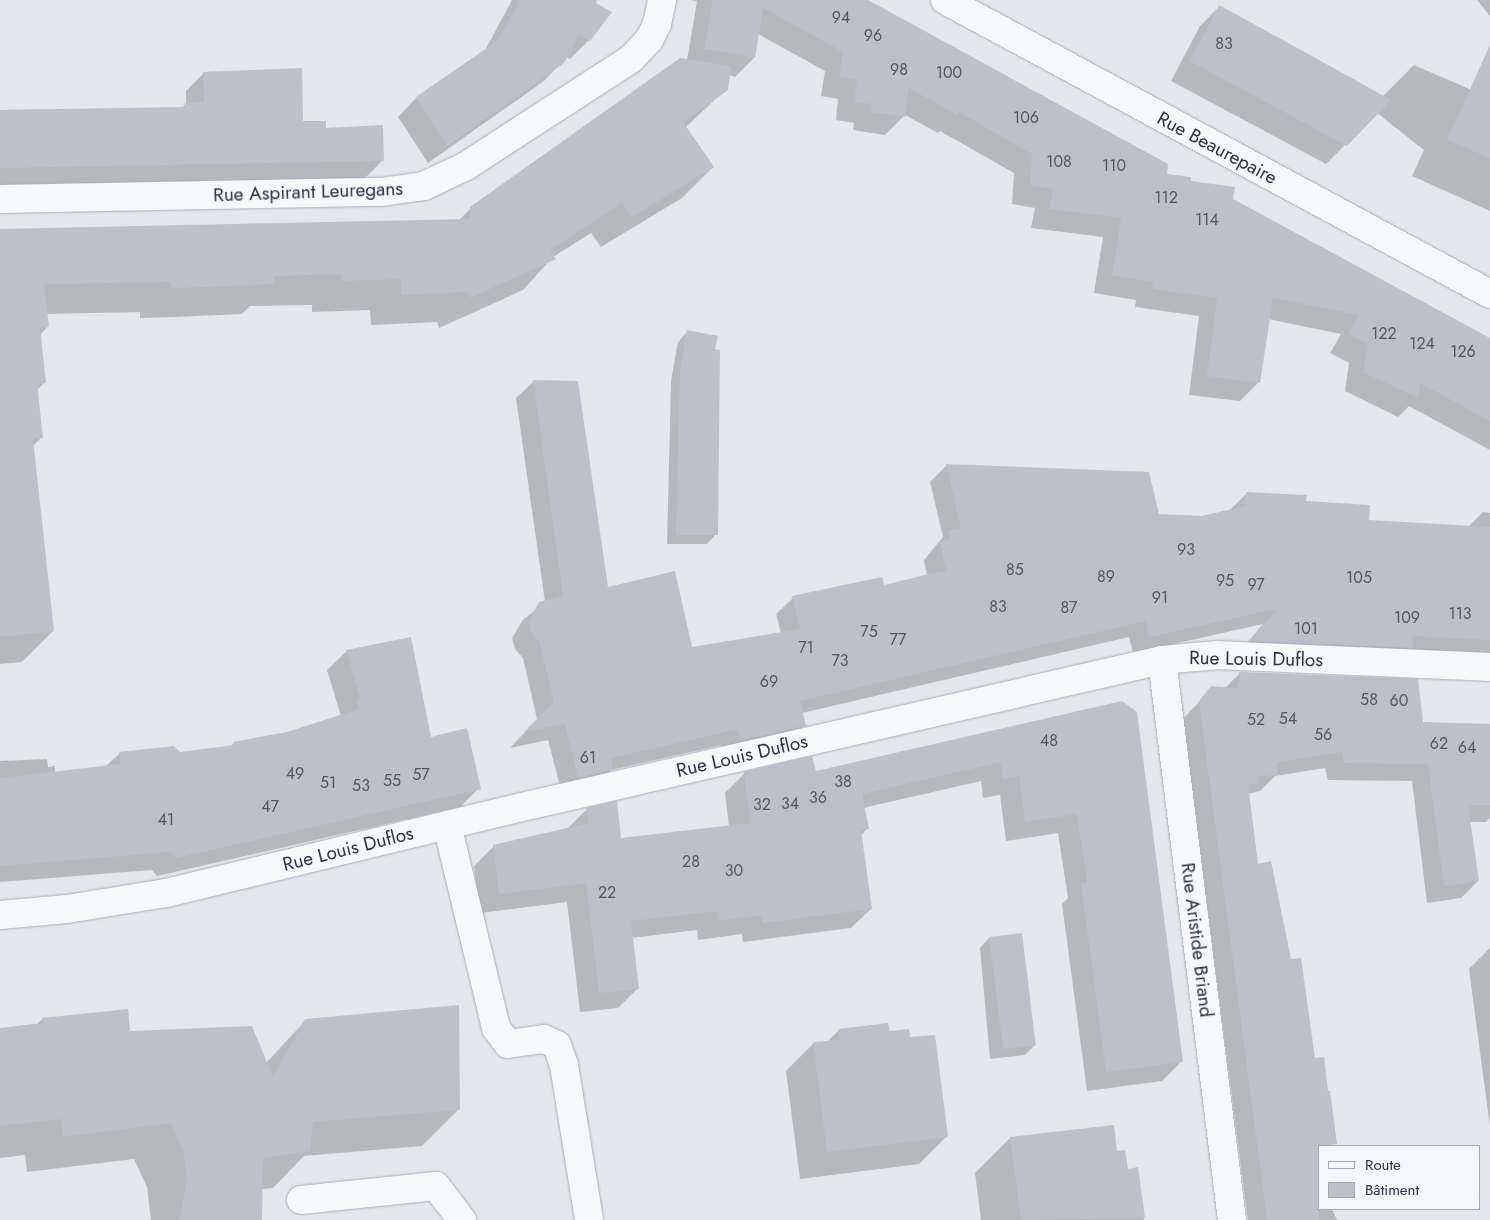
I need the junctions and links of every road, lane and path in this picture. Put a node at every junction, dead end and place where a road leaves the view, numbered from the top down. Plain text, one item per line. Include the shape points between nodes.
1 (662, 0) edge
2 (945, 0) edge
3 (0, 199) edge
4 (1490, 294) edge
5 (1162, 660) junction
6 (1490, 667) edge
7 (447, 825) junction
8 (0, 915) edge
9 (301, 1200) dead end
10 (462, 1220) edge
11 (589, 1220) edge
12 (1232, 1220) edge

1 - 3 street, Rue Aspirant Leuregans via 657,24 649,40 631,59 466,166 424,186 381,192
2 - 4 street, Rue Beaurepaire
5 - 6 street, Rue Louis Duflos via 1218,655
5 - 7 street, Rue Louis Duflos
5 - 12 street, Rue Aristide Briand
7 - 8 street, Rue Louis Duflos via 166,893 83,907
7 - 11 street via 496,1028 508,1044 544,1039 557,1045 564,1066
9 - 10 street via 436,1186

